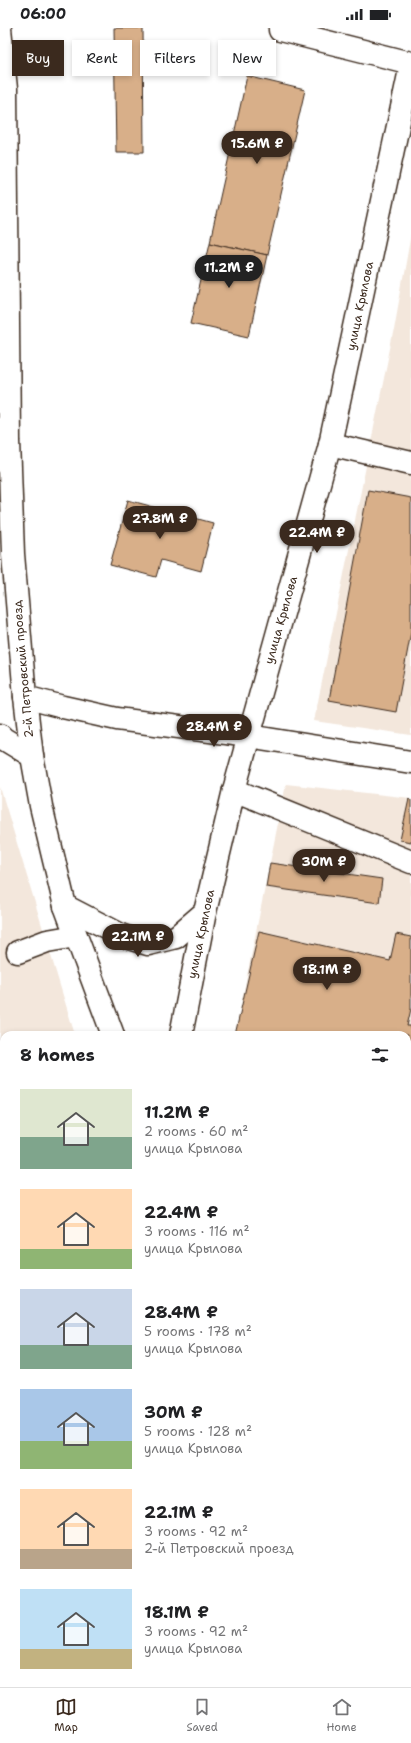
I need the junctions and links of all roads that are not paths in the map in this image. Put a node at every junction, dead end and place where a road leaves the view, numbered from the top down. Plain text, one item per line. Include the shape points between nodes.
1 (0, 28) edge
2 (280, 30) dead end
3 (411, 64) edge
4 (404, 127) edge
5 (330, 444) junction
6 (411, 463) edge
7 (24, 696) junction
8 (0, 735) edge
9 (249, 736) junction
10 (32, 756) junction
11 (411, 762) edge
12 (234, 790) junction
13 (411, 862) edge
14 (65, 906) junction
15 (205, 912) junction
16 (76, 936) junction
17 (18, 952) dead end
18 (112, 1031) edge
19 (182, 1031) edge

1 - 7 street, 2-й Петровский проезд via 6,89 12,546
2 - 3 street
3 - 4 street, улица Крылова
4 - 5 street, улица Крылова
5 - 6 street
5 - 9 street, улица Крылова
7 - 9 street via 117,719
7 - 10 street, 2-й Петровский проезд
8 - 10 street
9 - 11 street
9 - 12 street, улица Крылова
10 - 14 street, 2-й Петровский проезд
12 - 13 street
12 - 15 street, улица Крылова
14 - 15 street via 123,936 148,944 176,937
14 - 16 street, 2-й Петровский проезд
15 - 19 street, улица Крылова
16 - 17 street via 47,941
16 - 18 street, 2-й Петровский проезд

